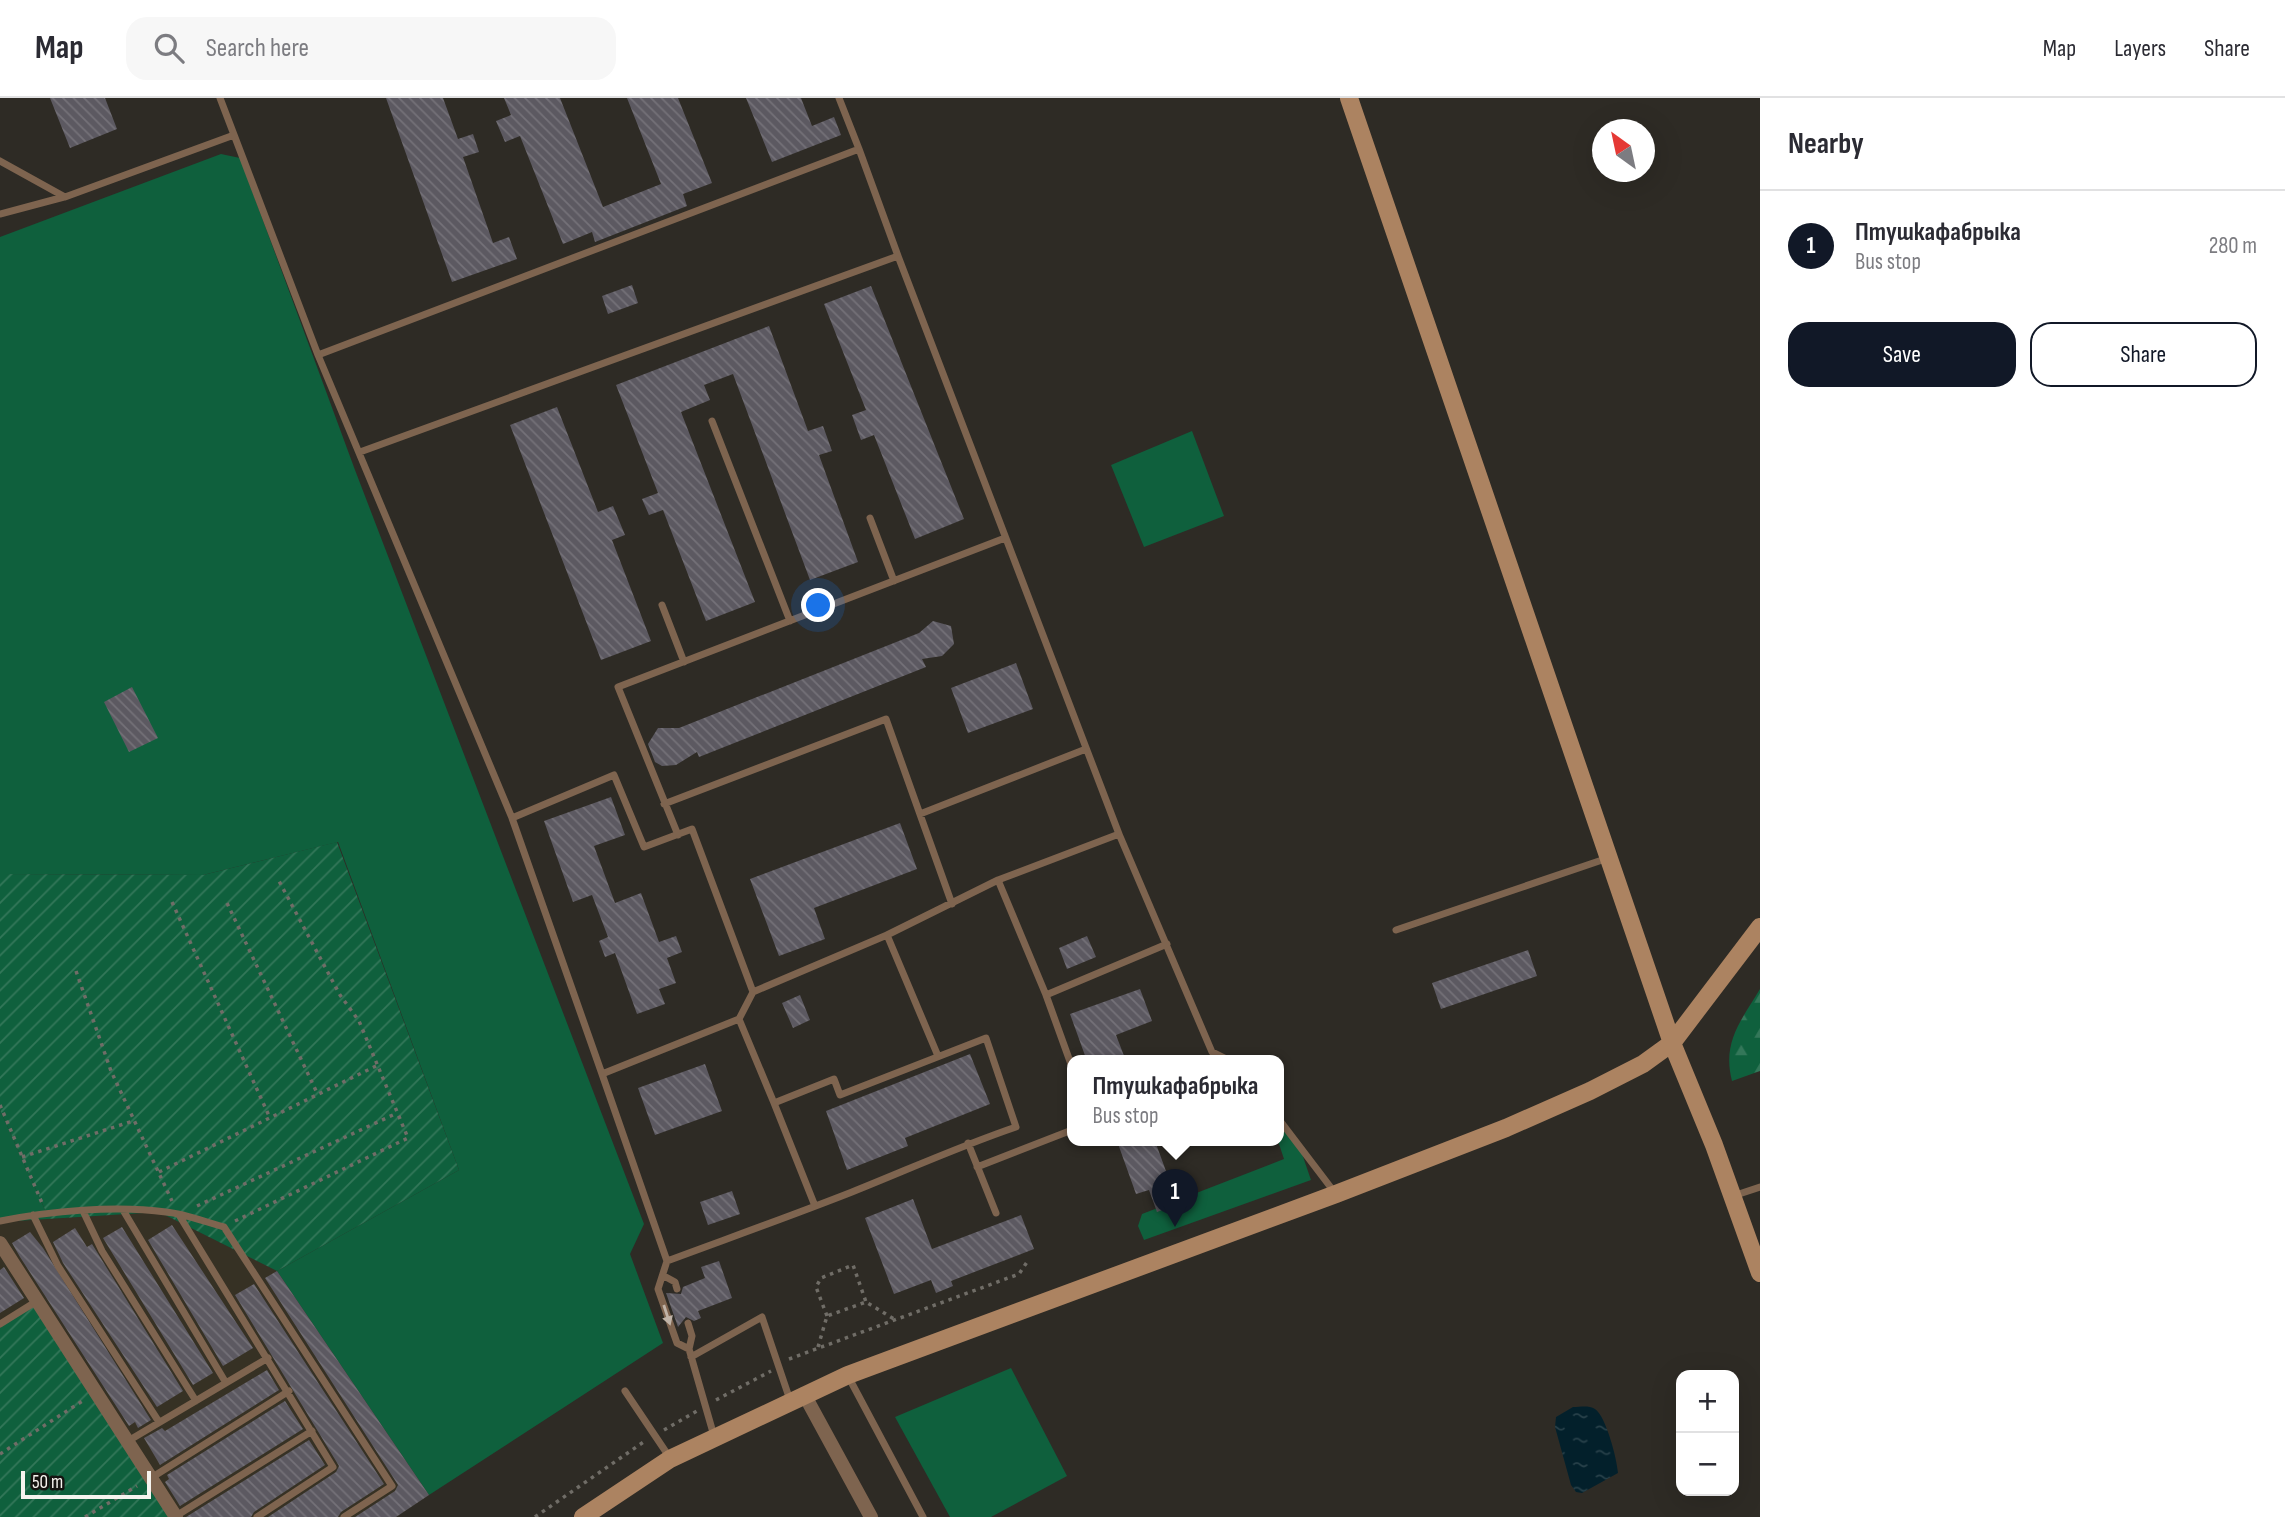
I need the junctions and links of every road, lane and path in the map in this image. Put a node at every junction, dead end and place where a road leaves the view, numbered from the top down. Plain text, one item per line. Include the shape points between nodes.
1 (220, 98) edge
2 (839, 98) edge
3 (1349, 98) edge
4 (234, 135) junction
5 (859, 149) junction
6 (0, 161) edge
7 (65, 197) junction
8 (0, 214) edge
9 (898, 256) junction
10 (318, 355) junction
11 (712, 421) dead end
12 (360, 452) junction
13 (870, 518) dead end
14 (1005, 538) junction
15 (894, 581) junction
16 (662, 605) dead end
17 (790, 621) junction
18 (684, 662) junction
19 (1086, 750) junction
20 (664, 804) junction
21 (920, 814) junction
22 (512, 818) junction
23 (1119, 834) junction
24 (678, 835) junction
25 (1609, 858) junction
26 (998, 880) junction
27 (279, 881) dead end
28 (172, 902) dead end
29 (227, 903) dead end
30 (951, 904) junction
31 (1760, 927) edge
32 (1396, 930) dead end
33 (887, 935) junction
34 (1167, 944) junction
35 (76, 971) dead end
36 (752, 992) junction
37 (1046, 995) junction
38 (739, 1018) junction
39 (1672, 1043) junction
40 (1068, 1055) edge
41 (1218, 1055) edge
42 (938, 1056) junction
43 (376, 1066) junction
44 (602, 1074) junction
45 (318, 1095) junction
46 (774, 1103) junction
47 (0, 1105) edge
48 (395, 1114) junction
49 (270, 1118) junction
50 (134, 1121) junction
51 (1284, 1126) edge
52 (1067, 1132) edge
53 (968, 1143) junction
54 (22, 1157) junction
55 (977, 1167) junction
56 (159, 1172) junction
57 (1760, 1186) edge
58 (1336, 1194) junction
59 (1732, 1196) junction
60 (815, 1206) junction
61 (123, 1210) junction
62 (84, 1213) junction
63 (996, 1213) dead end
64 (47, 1214) junction
65 (33, 1215) junction
66 (178, 1215) junction
67 (0, 1221) edge
68 (224, 1227) junction
69 (1, 1248) edge
70 (667, 1261) junction
71 (1027, 1262) dead end
72 (1760, 1273) edge
73 (664, 1276) junction
74 (677, 1289) dead end
75 (38, 1301) junction
76 (866, 1302) junction
77 (827, 1316) junction
78 (895, 1319) junction
79 (688, 1323) dead end
80 (0, 1324) edge
81 (818, 1347) junction
82 (690, 1353) junction
83 (790, 1357) dead end
84 (268, 1358) junction
85 (848, 1375) junction
86 (226, 1383) junction
87 (289, 1391) junction
88 (625, 1391) dead end
89 (96, 1392) junction
90 (797, 1397) junction
91 (196, 1401) junction
92 (159, 1422) junction
93 (312, 1431) junction
94 (714, 1436) junction
95 (127, 1441) junction
96 (0, 1454) edge
97 (670, 1459) junction
98 (151, 1478) junction
99 (85, 1517) edge
100 (176, 1517) edge
101 (257, 1517) edge
102 (344, 1517) edge
103 (583, 1517) edge
104 (872, 1517) edge
105 (923, 1517) edge

1 - 4 lane
2 - 5 lane
3 - 25 main road
4 - 7 lane
4 - 10 lane
5 - 9 lane
5 - 10 lane
6 - 7 lane
7 - 8 lane
9 - 12 lane
9 - 14 lane
10 - 12 lane
11 - 17 lane
12 - 22 lane
13 - 15 lane
14 - 15 lane
14 - 19 lane
15 - 17 lane
16 - 18 lane
17 - 18 lane
18 - 20 lane via 618,687
19 - 21 lane
19 - 23 lane
20 - 21 lane via 886,719
20 - 24 lane
21 - 30 lane
22 - 24 lane via 614,775 644,847
22 - 44 lane
23 - 26 lane
23 - 34 lane
24 - 36 lane via 692,829
25 - 32 lane
25 - 39 main road
26 - 30 lane
26 - 37 lane
27 - 43 path via 340,995 359,1021
28 - 49 path
29 - 45 path
30 - 33 lane
31 - 39 main road
33 - 36 lane
33 - 42 lane
34 - 37 lane
34 - 41 lane via 1212,1052
35 - 50 path via 110,1071
36 - 38 lane
37 - 40 lane
38 - 44 lane
38 - 46 lane
39 - 58 main road via 1643,1063 1530,1118
39 - 59 main road
42 - 46 lane via 840,1095 834,1079
42 - 53 lane via 986,1038 1016,1127
43 - 45 path
43 - 48 path
44 - 70 lane
45 - 49 path
46 - 60 lane
47 - 54 path
48 - 66 path
48 - 68 path via 408,1138
49 - 56 path
50 - 54 path
50 - 56 path
51 - 58 lane
52 - 55 lane
53 - 55 lane
53 - 60 lane
54 - 64 path
55 - 63 lane
56 - 66 path
57 - 59 lane
58 - 85 main road
59 - 72 main road
60 - 70 lane
61 - 62 lane
61 - 66 lane
61 - 86 lane
62 - 64 lane
62 - 91 lane via 102,1251
64 - 65 lane
65 - 67 lane
65 - 92 lane via 58,1266
66 - 68 lane
66 - 84 lane
68 - 102 lane via 392,1486
69 - 75 street
70 - 73 lane
71 - 78 path via 1019,1274
73 - 74 lane via 675,1282
73 -> 82 lane via 658,1289 673,1334
75 - 80 lane
75 - 89 street
76 - 77 path
76 - 77 path via 853,1265 821,1278 816,1287
76 - 78 path
77 - 81 path
78 - 81 path
79 - 82 lane
81 - 83 path
82 - 90 lane via 762,1317
82 - 94 lane
84 - 86 lane
84 - 87 lane
85 - 90 main road
85 - 105 lane
86 - 91 lane
87 - 93 lane
87 - 98 lane
88 - 97 lane
89 - 95 street
89 - 96 path
90 - 94 main road
90 - 104 street
91 - 92 lane
92 - 95 lane
93 - 100 lane
93 - 101 lane via 333,1467
94 - 97 main road
95 - 98 street
97 - 103 main road
98 - 99 path
98 - 100 street

